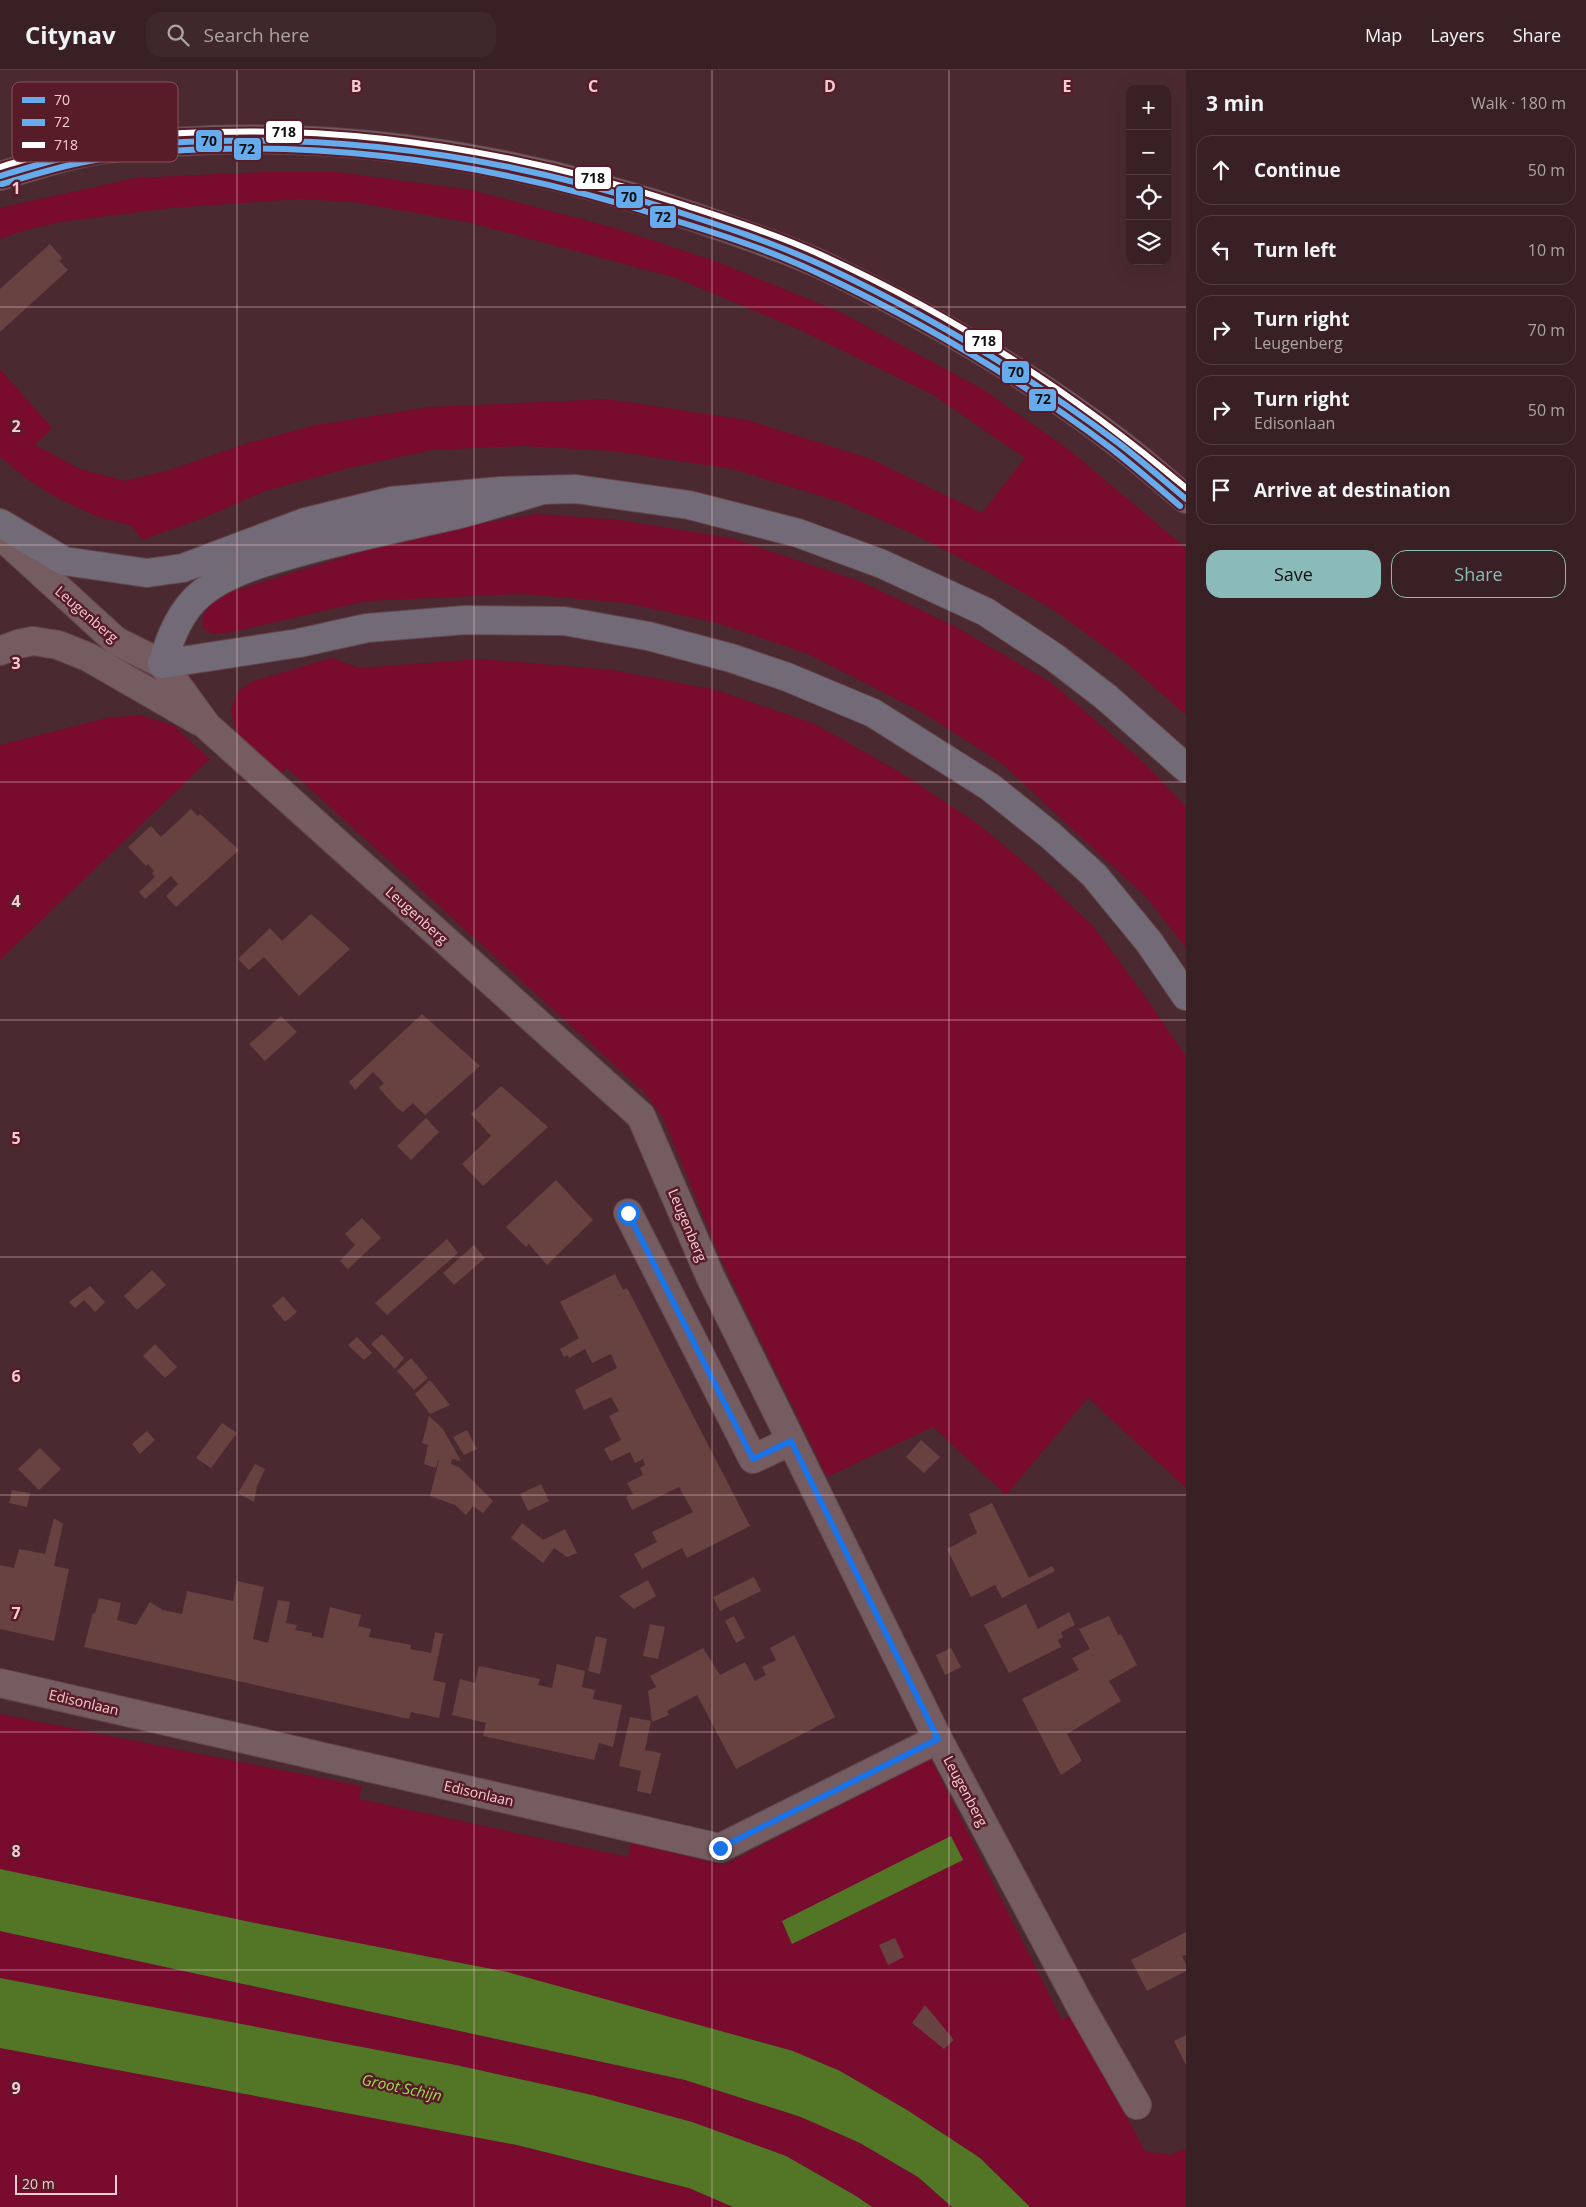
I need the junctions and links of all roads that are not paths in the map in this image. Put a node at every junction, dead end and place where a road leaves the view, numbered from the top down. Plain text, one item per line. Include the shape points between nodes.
1 (178, 142) edge
2 (55, 162) edge
3 (0, 176) edge
4 (543, 490) junction
5 (1186, 499) edge
6 (0, 523) edge
7 (0, 535) edge
8 (0, 651) edge
9 (162, 664) junction
10 (207, 726) junction
11 (1186, 768) edge
12 (1186, 996) edge
13 (628, 1213) dead end
14 (791, 1441) junction
15 (0, 1683) edge
16 (938, 1739) junction
17 (1136, 2105) dead end

1 - 5 street via 260,138 340,142 463,158 569,180 651,202 823,266 982,350 1118,442
2 - 3 street
4 - 6 highway via 391,501 305,522 183,568 147,573 64,561
4 - 9 highway via 457,515 307,549 217,582 188,607 170,638
4 - 11 highway via 576,490 689,505 798,533 882,564 986,612 1054,657 1106,697
7 - 9 street, Leugenberg via 116,641
8 - 10 street via 33,641 58,644 88,657
9 - 10 street, Leugenberg
9 - 12 highway via 299,643 367,628 465,620 564,621 648,636 731,658 787,677 873,713 990,786 1094,875 1149,942
10 - 14 street, Leugenberg via 641,1116 710,1276
13 - 14 street via 753,1459
14 - 16 street, Leugenberg
15 - 16 street, Edisonlaan via 720,1848
16 - 17 street, Leugenberg

